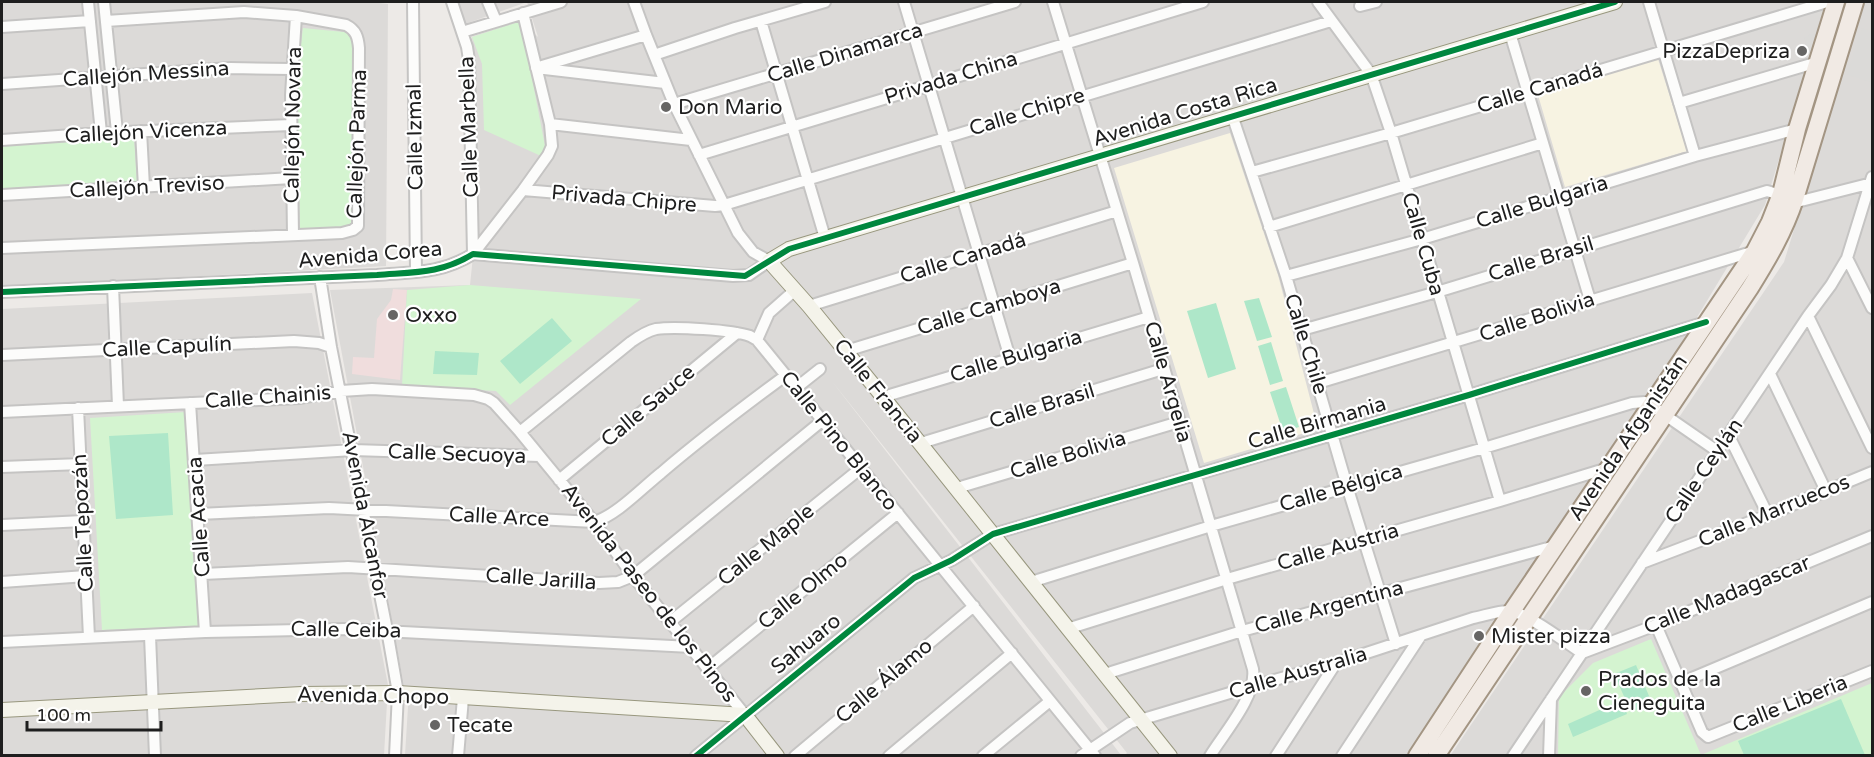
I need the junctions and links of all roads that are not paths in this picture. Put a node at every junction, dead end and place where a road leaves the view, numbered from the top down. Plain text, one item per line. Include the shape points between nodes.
1 (88, 2) edge
2 (104, 2) edge
3 (413, 2) edge
4 (452, 2) edge
5 (488, 2) edge
6 (561, 2) edge
7 (634, 2) edge
8 (825, 2) edge
9 (904, 2) edge
10 (1015, 2) edge
11 (1053, 2) edge
12 (1203, 2) edge
13 (1318, 2) edge
14 (1376, 2) edge
15 (1614, 2) edge
16 (1649, 2) edge
17 (1827, 2) edge
18 (1836, 2) edge
19 (1855, 2) edge
20 (797, 5) edge
21 (1360, 6) dead end
22 (523, 13) junction
23 (296, 16) junction
24 (90, 21) junction
25 (106, 21) junction
26 (496, 21) junction
27 (761, 21) junction
28 (1331, 21) junction
29 (2, 27) edge
30 (462, 32) junction
31 (913, 32) junction
32 (1510, 33) junction
33 (646, 35) junction
34 (1065, 44) junction
35 (1663, 51) junction
36 (654, 55) junction
37 (1818, 62) junction
38 (536, 68) junction
39 (291, 69) junction
40 (777, 74) junction
41 (1371, 74) junction
42 (111, 77) junction
43 (95, 78) junction
44 (665, 83) junction
45 (2, 84) edge
46 (929, 86) junction
47 (1527, 91) junction
48 (1082, 96) junction
49 (1679, 103) junction
50 (674, 104) junction
51 (1232, 115) junction
52 (550, 124) junction
53 (291, 125) junction
54 (793, 126) junction
55 (1797, 129) junction
56 (141, 131) junction
57 (117, 132) junction
58 (101, 133) junction
59 (1391, 133) junction
60 (944, 138) junction
61 (2, 140) edge
62 (691, 140) junction
63 (1543, 143) junction
64 (699, 155) junction
65 (1099, 155) junction
66 (1695, 156) junction
67 (1252, 172) junction
68 (292, 178) junction
69 (808, 178) junction
70 (1872, 181) edge
71 (1406, 185) junction
72 (144, 187) junction
73 (523, 190) junction
74 (2, 195) edge
75 (962, 196) junction
76 (1559, 196) junction
77 (1788, 196) junction
78 (724, 204) junction
79 (1117, 211) junction
80 (1269, 227) junction
81 (293, 235) junction
82 (825, 238) junction
83 (1422, 239) junction
84 (2, 248) edge
85 (1575, 249) junction
86 (1755, 251) junction
87 (979, 253) junction
88 (473, 254) junction
89 (1847, 258) junction
90 (769, 261) junction
91 (1133, 263) junction
92 (416, 272) junction
93 (1286, 276) junction
94 (320, 277) junction
95 (113, 286) junction
96 (795, 290) junction
97 (2, 292) edge
98 (1437, 292) junction
99 (1590, 300) junction
100 (809, 306) junction
101 (995, 306) junction
102 (1872, 308) edge
103 (1808, 316) junction
104 (1149, 317) junction
105 (1706, 322) junction
106 (1302, 330) junction
107 (737, 333) junction
108 (757, 340) junction
109 (1453, 344) junction
110 (331, 346) junction
111 (116, 350) junction
112 (846, 351) junction
113 (2, 355) edge
114 (1010, 358) junction
115 (820, 369) dead end
116 (1163, 369) junction
117 (1770, 374) junction
118 (785, 376) junction
119 (1318, 383) junction
120 (796, 388) junction
121 (341, 391) junction
122 (1469, 395) junction
123 (883, 397) junction
124 (190, 403) junction
125 (118, 406) junction
126 (78, 408) junction
127 (1658, 411) junction
128 (2, 412) edge
129 (823, 420) junction
130 (1179, 422) junction
131 (520, 432) junction
132 (1728, 434) junction
133 (1332, 436) junction
134 (921, 443) junction
135 (1484, 448) junction
136 (1872, 448) edge
137 (353, 450) junction
138 (1717, 451) junction
139 (539, 456) junction
140 (195, 460) junction
141 (81, 464) junction
142 (2, 467) edge
143 (861, 468) junction
144 (1608, 468) junction
145 (1872, 472) edge
146 (1195, 475) junction
147 (559, 480) junction
148 (1347, 486) junction
149 (957, 488) junction
150 (1826, 490) junction
151 (1500, 501) junction
152 (364, 509) junction
153 (898, 513) junction
154 (199, 514) junction
155 (1768, 515) junction
156 (83, 521) junction
157 (594, 522) junction
158 (2, 525) edge
159 (1211, 526) junction
160 (993, 534) junction
161 (1872, 536) edge
162 (1365, 539) junction
163 (1556, 546) junction
164 (1642, 563) junction
165 (941, 565) junction
166 (376, 568) junction
167 (202, 574) junction
168 (86, 576) junction
169 (633, 576) junction
170 (1227, 579) junction
171 (2, 582) edge
172 (1031, 582) junction
173 (1381, 593) junction
174 (1872, 602) edge
175 (974, 606) junction
176 (1512, 610) junction
177 (1528, 618) junction
178 (670, 622) junction
179 (1656, 625) junction
180 (1067, 629) junction
181 (387, 630) junction
182 (1242, 631) junction
183 (205, 632) junction
184 (150, 636) junction
185 (89, 637) junction
186 (1420, 637) junction
187 (2, 642) edge
188 (1396, 644) junction
189 (691, 647) junction
190 (1012, 653) junction
191 (1582, 653) junction
192 (1336, 663) junction
193 (707, 669) junction
194 (1872, 671) edge
195 (1105, 674) junction
196 (1680, 683) junction
197 (1252, 686) junction
198 (398, 693) junction
199 (463, 698) junction
200 (1551, 699) junction
201 (152, 701) junction
202 (1050, 701) junction
203 (2, 711) edge
204 (745, 715) junction
205 (1140, 720) junction
206 (1089, 754) edge
207 (155, 756) edge
208 (395, 756) edge
209 (458, 756) edge
210 (696, 756) edge
211 (777, 756) edge
212 (795, 756) edge
213 (889, 756) edge
214 (983, 756) edge
215 (1170, 756) edge
216 (1210, 756) edge
217 (1276, 756) edge
218 (1342, 756) edge
219 (1417, 756) edge
220 (1436, 756) edge
221 (1513, 756) edge
222 (1549, 756) edge

1 - 24 street
2 - 25 street
3 - 92 street, Calle Izmal
4 - 30 street, Calle Marbella
5 - 26 street
6 - 22 street
7 - 33 street, Calle Francia
8 - 20 street
9 - 31 street
10 - 31 street, Calle Dinamarca
11 - 34 street, Calle Argelia
12 - 34 street, Privada China
13 - 28 street, Calle Cuba
14 - 21 street
15 - 32 street, Avenida Costa Rica
16 - 35 street
17 - 35 street, Calle Canadá
18 - 37 main road, Avenida Afganistán
19 - 77 main road, Avenida Afganistán
20 - 27 street
22 - 26 street
22 - 38 street
23 - 25 street, Callejón Parma via 244,12
23 - 39 street, Callejón Novara
23 - 81 street, Callejón Parma via 346,25 356,33 359,222 348,232
24 - 29 street
24 - 43 street
25 - 42 street
26 - 30 street
27 - 36 street
27 - 40 street
28 - 41 street, Calle Cuba
28 - 48 street, Calle Chipre
30 - 88 street, Calle Marbella via 469,70
31 - 40 street, Calle Dinamarca
31 - 46 street
32 - 41 street, Avenida Costa Rica
32 - 47 street
33 - 36 street, Calle Francia
33 - 38 street
34 - 46 street, Privada China
34 - 48 street, Calle Argelia
35 - 47 street, Calle Canadá
35 - 49 street
36 - 44 street, Calle Francia
37 - 49 street
37 - 55 main road, Avenida Afganistán
38 - 44 street
38 - 52 street
39 - 42 street, Callejón Messina via 230,68
39 - 53 street, Callejón Novara
40 - 50 street, Calle Dinamarca
40 - 54 street
41 - 51 street, Avenida Costa Rica
41 - 59 street, Calle Cuba
42 - 43 street, Callejón Messina
42 - 57 street
43 - 45 street, Callejón Messina
43 - 58 street
44 - 50 street, Calle Francia
46 - 54 street, Privada China
46 - 60 street
47 - 59 street, Calle Canadá
47 - 63 street
48 - 60 street, Calle Chipre
48 - 65 street, Calle Argelia
49 - 66 street
50 - 62 street, Calle Francia
51 - 65 street, Avenida Costa Rica
51 - 67 street, Calle Chile
52 - 62 street
52 - 73 street via 552,146
53 - 56 street, Callejón Vicenza
53 - 68 street, Callejón Novara
54 - 64 street, Privada China
54 - 69 street
55 - 66 street, Calle Bulgaria
55 - 77 main road, Avenida Afganistán
56 - 57 street, Callejón Vicenza
56 - 72 street
57 - 58 street, Callejón Vicenza
58 - 61 street, Callejón Vicenza
59 - 67 street, Calle Canadá
59 - 71 street, Calle Cuba
60 - 69 street, Calle Chipre
60 - 75 street
62 - 64 street, Calle Francia
63 - 71 street
63 - 76 street
64 - 78 street, Calle Francia
65 - 75 street, Avenida Costa Rica
65 - 79 street, Calle Argelia
66 - 76 street, Calle Bulgaria
67 - 80 street, Calle Chile
68 - 72 street, Callejón Treviso
68 - 81 street, Callejón Novara
69 - 78 street, Calle Chipre
69 - 82 street
70 - 77 street, Calle Brasil via 1810,200
70 - 89 street, Calle Ceylán
71 - 80 street
71 - 83 street, Calle Cuba
72 - 74 street, Callejón Treviso
73 - 78 street, Privada Chipre
73 - 88 street
75 - 82 street, Avenida Costa Rica
75 - 87 street
76 - 83 street, Calle Bulgaria
76 - 85 street
77 - 85 street, Calle Brasil via 1767,191
77 - 86 main road, Avenida Afganistán
77 - 127 main road, Avenida Afganistán via 1785,228 1775,248
78 - 90 street, Calle Francia via 744,243
79 - 87 street, Calle Canadá
79 - 91 street, Calle Argelia
80 - 93 street, Calle Chile
81 - 84 street, Callejón Parma
82 - 90 street, Avenida Costa Rica via 789,249
83 - 93 street, Calle Bulgaria
83 - 98 street, Calle Cuba
85 - 98 street, Calle Brasil
85 - 99 street
86 - 99 street, Calle Bolivia
86 - 105 main road, Avenida Afganistán
87 - 100 street, Calle Canadá
87 - 101 street
88 - 90 street, Avenida Corea via 733,276 749,275
88 - 92 street, Avenida Corea via 450,267
89 - 102 street
89 - 103 street, Calle Ceylán
90 - 96 street, Calle Francia
91 - 101 street, Calle Camboya
91 - 104 street, Calle Argelia
92 - 94 street, Avenida Corea
93 - 106 street, Calle Chile
94 - 95 street, Avenida Corea
94 - 110 street, Avenida Alcanfor
95 - 97 street, Avenida Corea
95 - 111 street
96 - 100 street, Calle Francia
96 - 108 street via 769,313
98 - 106 street, Calle Brasil
98 - 109 street, Calle Cuba
99 - 109 street, Calle Bolivia
100 - 112 street, Calle Francia
101 - 112 street, Calle Camboya
101 - 114 street
103 - 117 street, Calle Ceylán
103 - 136 street
104 - 114 street, Calle Bulgaria
104 - 116 street, Calle Argelia
105 - 122 street, Calle Birmania
105 - 127 main road, Avenida Afganistán
106 - 119 street, Calle Chile
107 - 108 street
107 - 131 street via 677,328 644,333
107 - 147 street, Calle Sauce
108 - 118 street, Calle Pino Blanco
109 - 119 street, Calle Bolivia
109 - 122 street, Calle Cuba
110 - 111 street, Calle Capulín via 294,341
110 - 121 street, Avenida Alcanfor
111 - 113 street, Calle Capulín
111 - 125 street
112 - 123 street, Calle Francia
114 - 123 street, Calle Bulgaria
115 - 120 street
116 - 130 street, Calle Argelia
116 - 134 street, Calle Brasil
117 - 132 street, Calle Ceylán
117 - 150 street
118 - 120 street, Calle Pino Blanco
118 - 157 street via 627,501
119 - 133 street, Calle Chile
120 - 129 street, Calle Pino Blanco
121 - 124 street, Calle Chainis via 299,398
121 - 131 street, Calle Chainis via 403,390 480,396 494,403
121 - 137 street, Avenida Alcanfor
122 - 133 street, Calle Birmania
122 - 135 street, Calle Cuba
123 - 134 street, Calle Francia
124 - 125 street, Calle Chainis
124 - 140 street, Calle Acacia
125 - 126 street, Calle Chainis
126 - 128 street, Calle Chainis
126 - 141 street, Calle Tepozán
127 - 135 street, Calle Bélgica via 1645,402 1632,403
127 - 138 street
127 - 144 main road, Avenida Afganistán
127 - 177 main road, Avenida Afganistán
129 - 143 street, Calle Pino Blanco
129 - 169 street, Calle Jarilla
130 - 146 street, Calle Argelia
130 - 149 street, Calle Bolivia
131 - 139 street, Avenida Paseo de los Pinos
132 - 138 street, Calle Ceylán
132 - 155 street
133 - 146 street, Calle Birmania
133 - 148 street, Calle Chile
134 - 149 street, Calle Francia
135 - 148 street, Calle Bélgica
135 - 151 street, Calle Cuba
137 - 139 street, Calle Secuoya
137 - 140 street, Calle Secuoya
137 - 152 street, Avenida Alcanfor
138 - 164 street, Calle Ceylán
139 - 147 street, Avenida Paseo de los Pinos
140 - 154 street, Calle Acacia
141 - 142 street
141 - 156 street, Calle Tepozán
143 - 153 street, Calle Pino Blanco
143 - 178 street, Calle Maple
144 - 151 street, Calle Austria
144 - 163 main road, Avenida Afganistán
145 - 150 street, Calle Marruecos
146 - 159 street, Calle Argelia
146 - 160 street, Calle Birmania
147 - 157 street, Avenida Paseo de los Pinos
148 - 159 street, Calle Bélgica
148 - 162 street, Calle Chile
149 - 160 street, Calle Francia
150 - 155 street, Calle Marruecos
151 - 162 street, Calle Austria
152 - 154 street, Calle Arce
152 - 157 street, Calle Arce
152 - 166 street, Avenida Alcanfor
153 - 165 street, Calle Pino Blanco
153 - 193 street, Calle Olmo
154 - 167 street, Calle Acacia
155 - 164 street, Calle Marruecos
156 - 158 street
156 - 168 street, Calle Tepozán
157 - 169 street, Avenida Paseo de los Pinos
159 - 170 street, Calle Argelia
159 - 172 street, Calle Bélgica
160 - 165 street, Calle Birmania
160 - 172 street, Calle Francia
161 - 179 street, Calle Madagascar
162 - 170 street, Calle Austria
162 - 173 street, Calle Chile
163 - 173 street, Calle Argentina
163 - 176 main road, Avenida Afganistán
164 - 191 street, Calle Ceylán
165 - 175 street, Calle Pino Blanco
165 - 204 street, Sahuaro via 914,579
166 - 167 street, Calle Jarilla via 316,567
166 - 169 street, Calle Jarilla via 599,583
166 - 181 street, Avenida Alcanfor
167 - 183 street, Calle Acacia
168 - 171 street
168 - 185 street, Calle Tepozán
169 - 178 street, Avenida Paseo de los Pinos
170 - 180 street, Calle Austria
170 - 182 street, Calle Argelia
172 - 180 street, Calle Francia
173 - 182 street, Calle Argentina
173 - 188 street, Calle Chile
174 - 196 street
175 - 190 street, Calle Pino Blanco
175 - 212 street, Calle Álamo
176 - 177 street
176 - 186 street, Calle Australia via 1473,618
176 - 219 main road, Avenida Afganistán
177 - 191 street
177 - 220 main road, Avenida Afganistán
178 - 189 street, Avenida Paseo de los Pinos
179 - 191 street, Calle Madagascar
179 - 196 street
180 - 195 street, Calle Francia
181 - 183 street, Calle Ceiba
181 - 189 street, Calle Ceiba
181 - 198 street, Avenida Alcanfor
182 - 195 street, Calle Argentina
182 - 197 street, Calle Argelia via 1253,669
183 - 184 street, Calle Ceiba
184 - 185 street, Calle Ceiba
184 - 201 street
185 - 187 street, Calle Ceiba
186 - 188 street, Calle Australia
186 - 218 street
188 - 192 street, Calle Australia
189 - 193 street, Avenida Paseo de los Pinos
190 - 202 street, Calle Pino Blanco
190 - 213 street
191 - 200 street, Calle Ceylán
192 - 197 street, Calle Australia
192 - 217 street
193 - 204 street, Avenida Paseo de los Pinos
194 - 196 street, Calle Liberia via 1708,737 1702,732
195 - 205 street, Calle Francia
197 - 205 street, Calle Australia
197 - 216 street
198 - 199 street, Avenida Chopo
198 - 201 street, Avenida Chopo
198 - 208 street, Avenida Alcanfor
199 - 204 street, Avenida Chopo
199 - 209 street
200 - 221 street, Calle Ceylán
200 - 222 street
201 - 203 street, Avenida Chopo
201 - 207 street
202 - 206 street, Calle Pino Blanco
202 - 214 street
204 - 210 street, Sahuaro
204 - 211 street, Avenida Paseo de los Pinos
205 - 206 street, Calle Australia via 1122,728
205 - 215 street, Calle Francia

